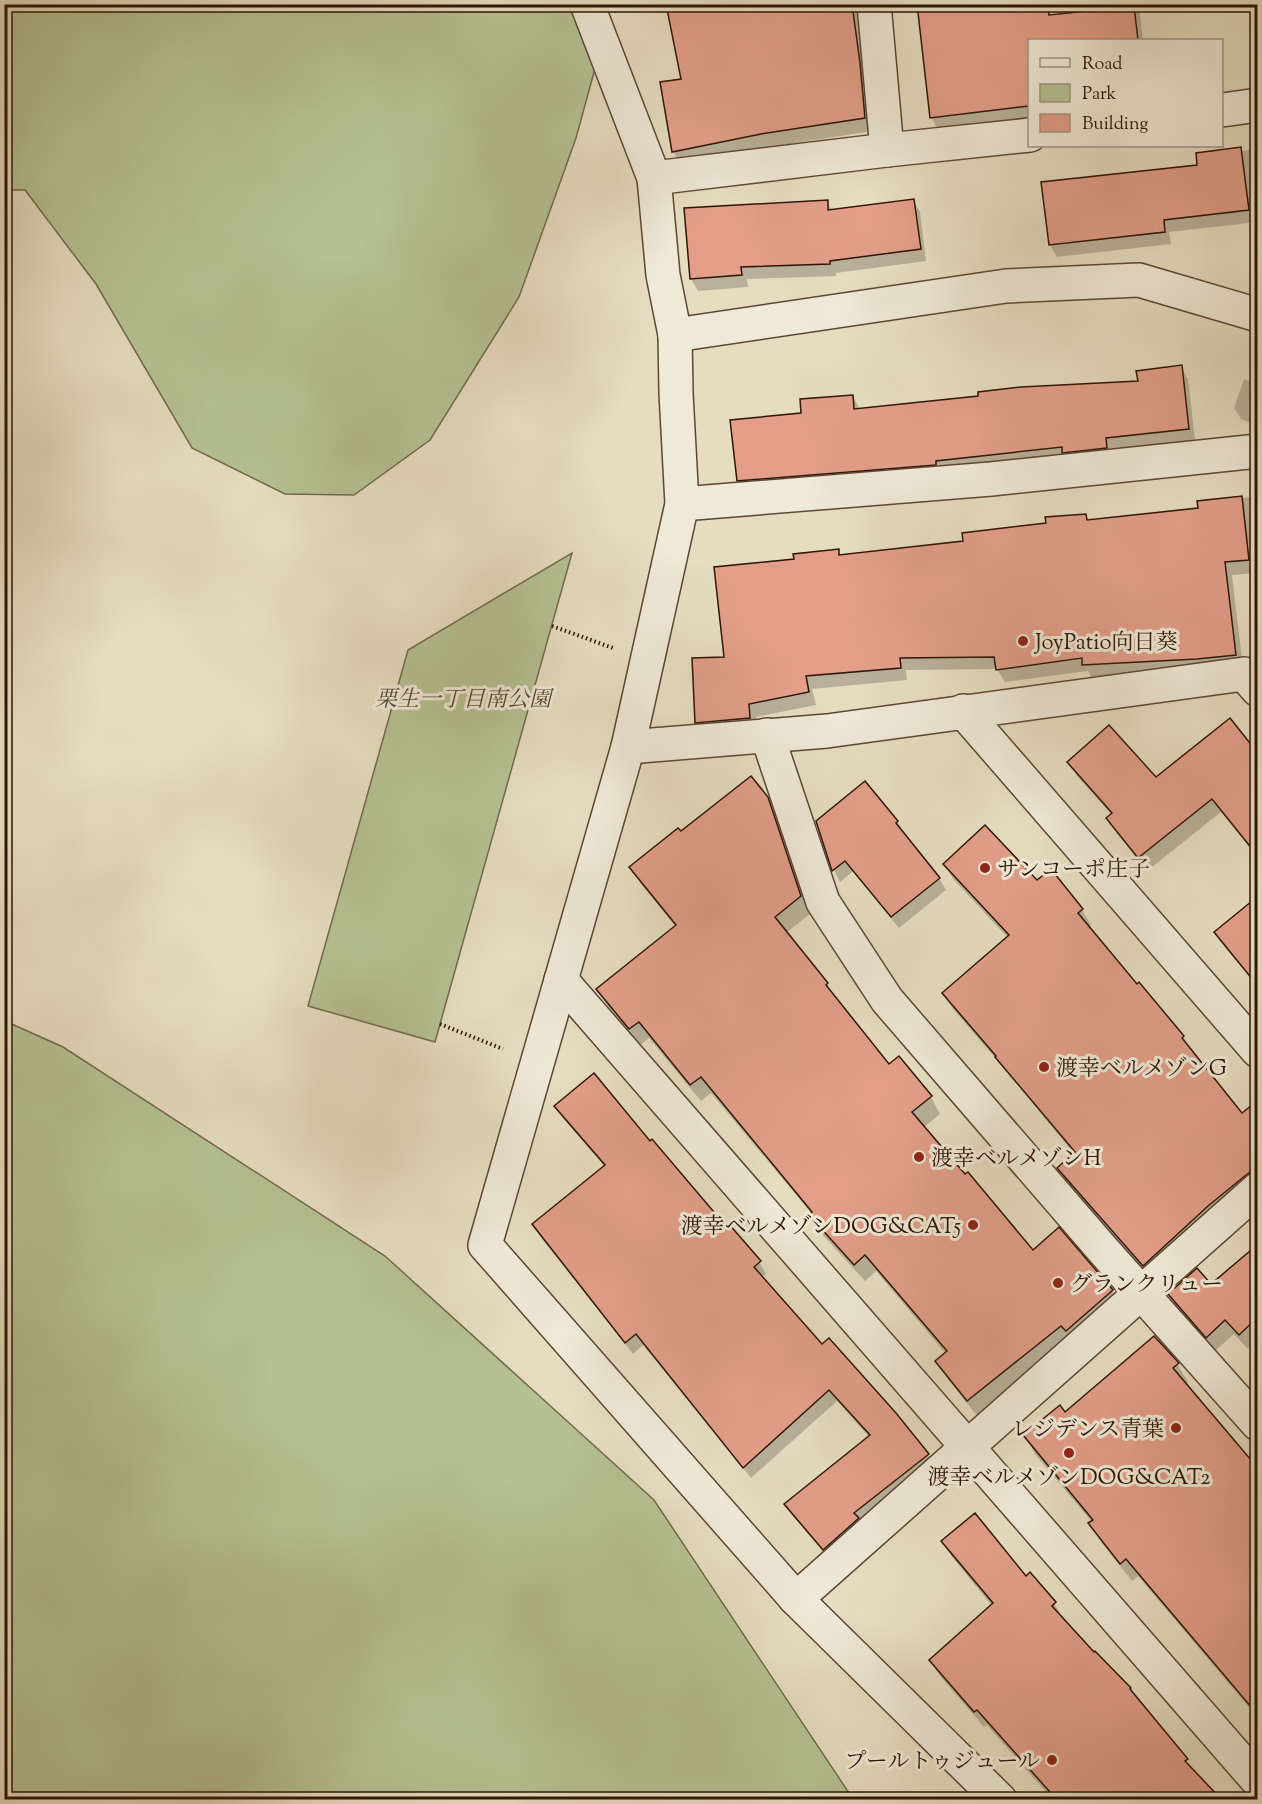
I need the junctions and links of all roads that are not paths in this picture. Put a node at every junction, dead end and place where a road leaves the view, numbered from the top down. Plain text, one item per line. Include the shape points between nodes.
1 (586, 4) edge
2 (874, 4) edge
3 (1257, 105) edge
4 (1223, 110) edge
5 (1028, 135) edge
6 (887, 150) junction
7 (654, 178) junction
8 (1257, 315) edge
9 (675, 335) junction
10 (1257, 451) edge
11 (682, 504) junction
12 (1257, 690) edge
13 (963, 711) junction
14 (767, 735) junction
15 (628, 747) junction
16 (561, 980) junction
17 (1257, 1051) edge
18 (1257, 1189) edge
19 (1141, 1292) junction
20 (1257, 1424) edge
21 (966, 1447) junction
22 (796, 1599) junction
23 (1257, 1781) edge
24 (1000, 1800) edge

1 - 7 street
2 - 6 street
3 - 4 street
5 - 6 street
6 - 7 street
7 - 9 street via 663,275
8 - 9 street via 1139,280 1006,286
9 - 11 street
10 - 11 street via 991,479
11 - 15 street
12 - 13 street via 1244,674
13 - 14 street via 827,731
13 - 17 street
14 - 15 street
14 - 19 street via 823,902 887,1000
15 - 16 street
16 - 21 street
16 - 22 street via 485,1245
18 - 19 street
19 - 20 street
19 - 21 street
21 - 22 street
21 - 23 street
22 - 24 street

